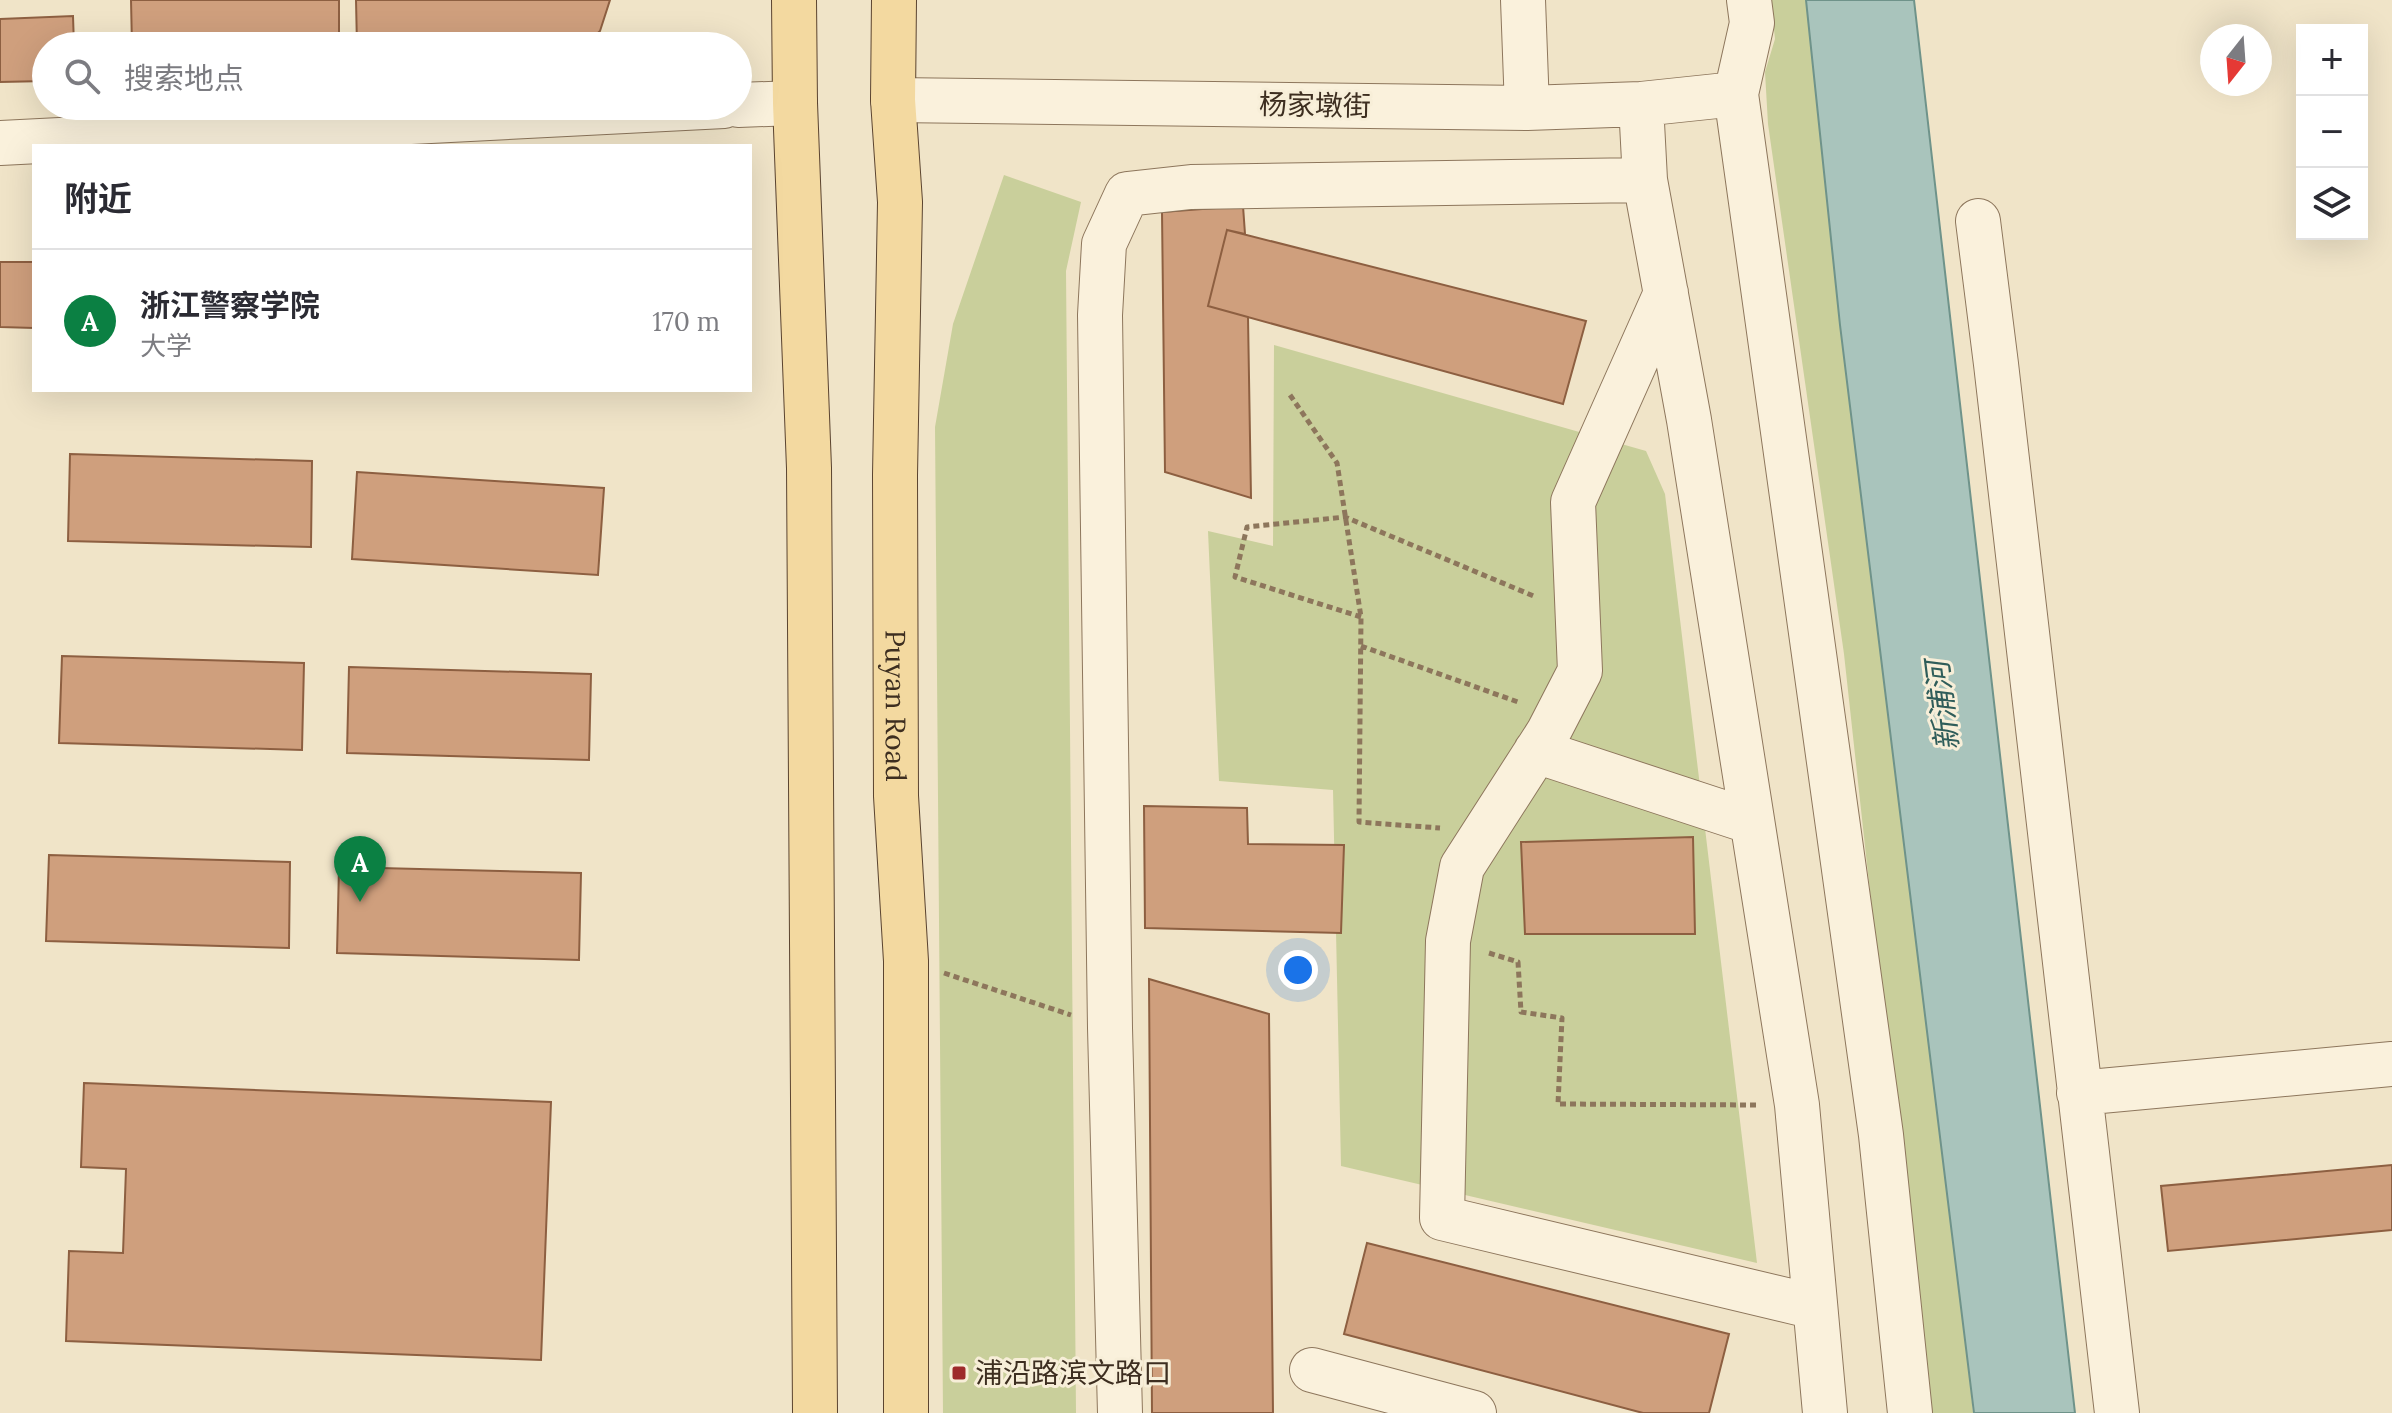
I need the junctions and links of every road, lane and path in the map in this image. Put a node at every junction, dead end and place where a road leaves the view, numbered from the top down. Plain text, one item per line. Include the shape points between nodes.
1 (794, 0) edge
2 (894, 0) edge
3 (1523, 0) edge
4 (1749, 0) edge
5 (1736, 94) junction
6 (893, 100) junction
7 (795, 103) junction
8 (1641, 104) junction
9 (752, 105) edge
10 (1527, 108) junction
11 (450, 120) edge
12 (0, 143) edge
13 (1645, 180) junction
14 (1978, 221) dead end
15 (1666, 293) junction
16 (1290, 395) dead end
17 (1345, 517) junction
18 (1578, 614) junction
19 (1361, 617) junction
20 (1361, 646) junction
21 (1546, 733) junction
22 (1752, 822) junction
23 (1484, 832) junction
24 (1448, 941) junction
25 (906, 961) junction
26 (1110, 1028) junction
27 (2392, 1064) edge
28 (2079, 1093) junction
29 (1797, 1105) junction
30 (1815, 1307) junction
31 (1312, 1370) dead end
32 (815, 1413) edge
33 (906, 1413) edge
34 (1120, 1413) edge
35 (1474, 1413) edge
36 (1825, 1413) edge
37 (1910, 1413) edge
38 (2117, 1413) edge

1 - 7 main road
2 - 6 main road, Puyan Road
3 - 10 street
4 - 5 street via 1752,23
5 - 8 street, 杨家墩街
5 - 37 street via 1881,1135
6 - 10 street, 杨家墩街
6 - 25 main road, Puyan Road via 900,202 896,796
7 - 9 street
7 - 32 main road via 809,468
8 - 10 street, 杨家墩街
8 - 13 street
11 - 12 street
13 - 15 street
13 - 26 street via 1191,187 1127,194 1104,244 1100,315
14 - 28 street
15 - 18 street via 1573,502
15 - 22 street
16 - 17 path via 1337,463
17 - 18 path
17 - 19 path
17 - 19 path via 1247,527 1235,577
18 - 21 street via 1580,671
19 - 20 path
20 - 21 path
20 - 23 path via 1359,822
21 - 22 street
21 - 23 street
22 - 29 street
23 - 24 street via 1462,867
24 - 29 path via 1518,962 1521,1012 1562,1018 1558,1104
24 - 30 street via 1442,1218
25 - 26 path
25 - 33 main road, Puyan Road
26 - 34 street
27 - 28 street
28 - 38 street
29 - 30 street
30 - 36 street
31 - 35 street

